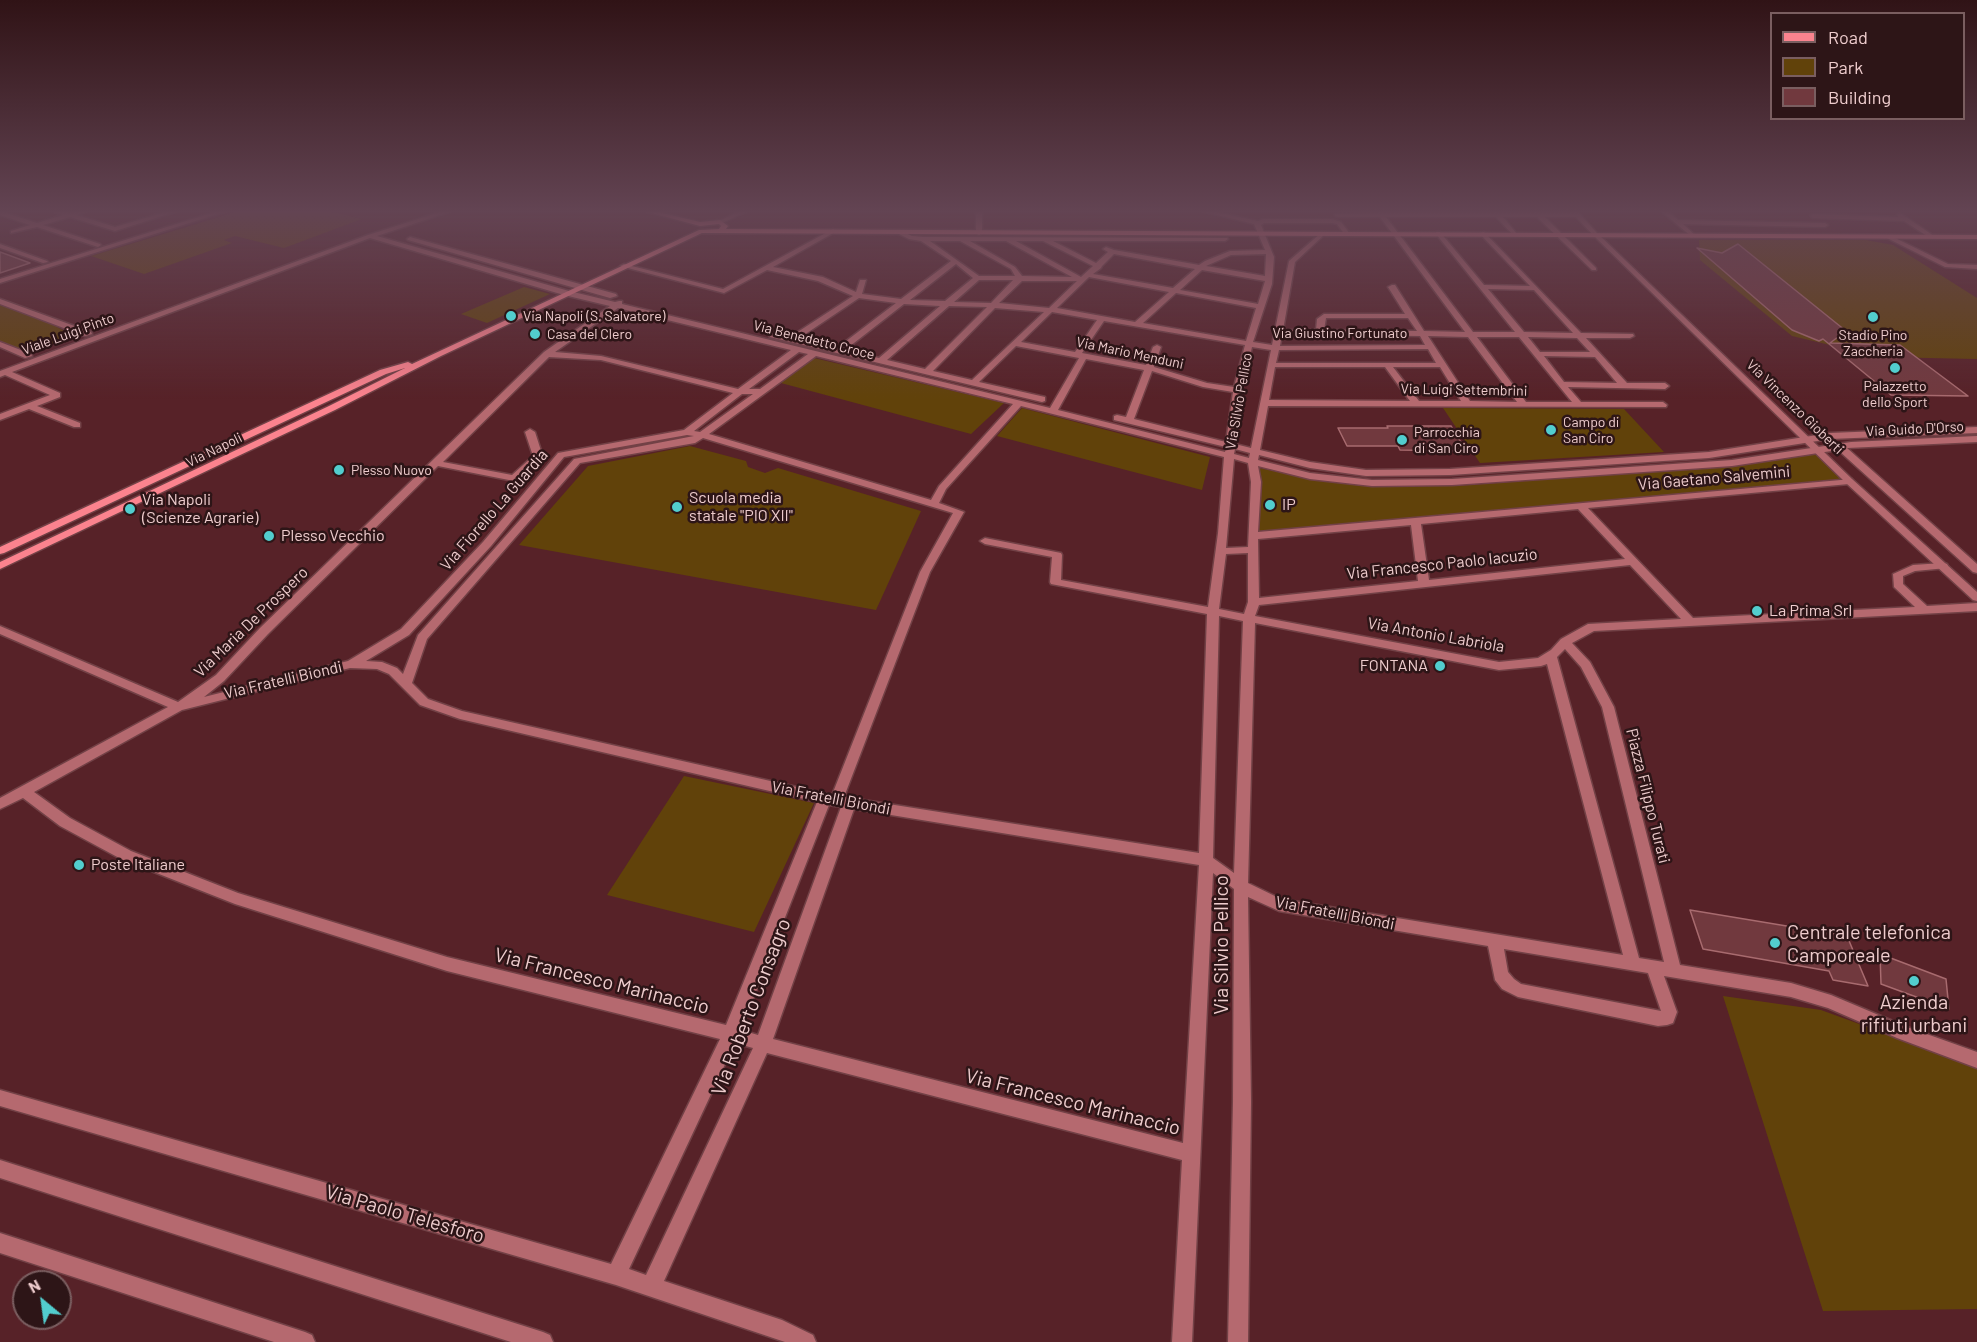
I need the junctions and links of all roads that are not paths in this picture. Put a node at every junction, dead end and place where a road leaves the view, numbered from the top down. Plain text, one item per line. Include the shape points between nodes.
1 (24, 274) edge
2 (255, 274) edge
3 (269, 274) edge
4 (500, 274) edge
5 (532, 274) edge
6 (608, 274) edge
7 (655, 274) edge
8 (757, 274) edge
9 (795, 274) edge
10 (941, 274) edge
11 (972, 274) edge
12 (1017, 274) edge
13 (1080, 274) edge
14 (1091, 274) edge
15 (1192, 274) edge
16 (1237, 274) edge
17 (1270, 274) edge
18 (1290, 274) edge
19 (1427, 274) edge
20 (1473, 274) edge
21 (1522, 274) edge
22 (1636, 274) edge
23 (1087, 277) junction
24 (977, 278) junction
25 (1020, 278) junction
26 (1268, 279) junction
27 (0, 281) edge
28 (863, 282) dead end
29 (579, 287) junction
30 (1392, 287) dead end
31 (1485, 287) junction
32 (1536, 288) junction
33 (1174, 291) junction
34 (567, 293) junction
35 (194, 295) junction
36 (858, 296) junction
37 (204, 298) junction
38 (0, 301) edge
39 (619, 302) junction
40 (906, 302) junction
41 (947, 303) junction
42 (992, 305) junction
43 (1261, 307) junction
44 (1050, 310) junction
45 (1410, 316) junction
46 (1102, 318) junction
47 (1138, 323) junction
48 (1278, 332) junction
49 (1320, 332) junction
50 (1420, 333) junction
51 (88, 334) junction
52 (1472, 334) junction
53 (1525, 336) junction
54 (1578, 336) junction
55 (1630, 336) dead end
56 (792, 339) junction
57 (0, 344) edge
58 (1016, 344) junction
59 (1249, 344) junction
60 (1157, 347) dead end
61 (1429, 347) junction
62 (1274, 348) junction
63 (797, 349) junction
64 (838, 351) junction
65 (438, 354) junction
66 (547, 354) junction
67 (813, 354) junction
68 (1540, 354) junction
69 (1596, 355) junction
70 (28, 356) junction
71 (1080, 356) junction
72 (880, 361) junction
73 (1272, 365) junction
74 (1441, 365) junction
75 (1388, 366) junction
76 (1149, 368) junction
77 (2, 371) edge
78 (927, 372) junction
79 (973, 382) junction
80 (1562, 384) junction
81 (1624, 385) junction
82 (1665, 386) dead end
83 (1238, 390) junction
84 (762, 391) junction
85 (1006, 391) junction
86 (740, 392) junction
87 (999, 398) junction
88 (1019, 402) junction
89 (1415, 402) junction
90 (1466, 402) junction
91 (1264, 403) junction
92 (1523, 404) junction
93 (1579, 405) junction
94 (1663, 405) dead end
95 (29, 406) junction
96 (1055, 407) junction
97 (0, 417) edge
98 (1129, 421) junction
99 (77, 425) dead end
100 (1977, 430) edge
101 (530, 432) dead end
102 (687, 432) junction
103 (702, 435) junction
104 (1808, 439) junction
105 (1977, 440) edge
106 (1231, 444) junction
107 (1840, 447) junction
108 (1819, 450) junction
109 (1255, 451) junction
110 (1229, 457) junction
111 (1253, 462) junction
112 (435, 463) junction
113 (1578, 464) junction
114 (1549, 466) junction
115 (1587, 473) junction
116 (1557, 475) junction
117 (1849, 481) junction
118 (934, 504) junction
119 (1581, 506) junction
120 (959, 512) joint
121 (1415, 520) junction
122 (1253, 536) junction
123 (985, 541) dead end
124 (1253, 550) junction
125 (1221, 551) junction
126 (0, 552) edge
127 (1634, 561) junction
128 (0, 566) edge
129 (1943, 566) junction
130 (1977, 570) edge
131 (1425, 582) junction
132 (1977, 597) edge
133 (1254, 602) junction
134 (1977, 607) edge
135 (1925, 610) junction
136 (1213, 611) junction
137 (1249, 617) junction
138 (1690, 622) junction
139 (0, 630) edge
140 (405, 632) junction
141 (422, 638) junction
142 (1565, 642) junction
143 (1551, 656) junction
144 (350, 664) junction
145 (406, 683) junction
146 (178, 707) junction
147 (23, 791) junction
148 (837, 801) junction
149 (0, 804) edge
150 (1206, 860) junction
151 (1241, 886) junction
152 (1495, 941) junction
153 (1633, 963) junction
154 (1653, 966) junction
155 (1674, 970) junction
156 (730, 1034) junction
157 (763, 1044) junction
158 (1977, 1060) edge
159 (0, 1098) edge
160 (1192, 1154) junction
161 (0, 1169) edge
162 (0, 1243) edge
163 (616, 1275) junction
164 (651, 1287) junction
165 (305, 1342) edge
166 (543, 1342) edge
167 (806, 1342) edge
168 (1182, 1342) edge
169 (1238, 1342) edge

1 - 27 street
2 - 35 street, Viale Luigi Pinto
3 - 37 street, Viale Luigi Pinto
4 - 34 street, Via Benedetto Croce
5 - 29 street, Via Benedetto Croce
6 - 29 main road, Via Napoli
7 - 8 street via 724,291
9 - 36 street, Via Giustino Fortunato via 820,279
10 - 40 street
11 - 24 street
12 - 25 street
13 - 23 street
14 - 23 street
15 - 33 street
16 - 26 street
17 - 26 street, Via Silvio Pellico
18 - 48 street, Via Silvio Pellico
19 - 52 street
20 - 31 street
21 - 32 street
22 - 104 street, Via Vincenzo Gioberti
23 - 25 street
23 - 33 street
23 - 44 street
24 - 25 street
24 - 41 street
25 - 42 street
26 - 43 street, Via Silvio Pellico
28 - 36 street
29 - 34 main road, Via Napoli
29 - 39 street, Via Benedetto Croce
30 - 45 street
31 - 32 street
31 - 53 street
32 - 54 street
33 - 43 street
33 - 47 street
34 - 39 street, Via Benedetto Croce
34 - 65 main road, Via Napoli
35 - 37 street
35 - 51 street, Viale Luigi Pinto
36 - 40 street, Via Giustino Fortunato
36 - 56 street
37 - 77 street, Viale Luigi Pinto
38 - 51 street
39 - 56 street, Via Benedetto Croce
39 - 63 street, Via Benedetto Croce
39 - 66 street, Via Maria De Prospero
40 - 41 street, Via Giustino Fortunato
40 - 64 street
41 - 42 street, Via Giustino Fortunato
41 - 72 street
42 - 44 street, Via Giustino Fortunato
42 - 78 street
43 - 59 street, Via Silvio Pellico
44 - 46 street, Via Giustino Fortunato
44 - 58 street
45 - 49 street via 1324,316
45 - 50 street
46 - 47 street, Via Giustino Fortunato
46 - 71 street
47 - 59 street, Via Giustino Fortunato
48 - 49 street
48 - 62 street, Via Silvio Pellico
49 - 50 street
50 - 52 street
50 - 61 street
51 - 70 street, Viale Luigi Pinto
52 - 53 street
52 - 92 street
53 - 54 street
53 - 68 street
54 - 55 street
54 - 69 street
56 - 64 street, Via Benedetto Croce
57 - 70 street
58 - 71 street, Via Mario Menduni
58 - 79 street
59 - 62 street, Via Giustino Fortunato
59 - 83 street, Via Silvio Pellico
60 - 76 street
61 - 62 street, Via Giustino Fortunato
61 - 74 street
62 - 73 street, Via Silvio Pellico
63 - 67 street, Via Benedetto Croce
63 - 86 street, Via Fiorello La Guardia
64 - 72 street, Via Benedetto Croce
65 - 126 main road, Via Napoli via 383,372
65 - 128 main road, Via Napoli
66 - 86 street via 601,358
66 - 112 street, Via Maria De Prospero
67 - 84 street, Via Fiorello La Guardia
67 - 87 street, Via Benedetto Croce
68 - 69 street
68 - 80 street
69 - 81 street
70 - 77 street, Viale Luigi Pinto
71 - 76 street, Via Mario Menduni
71 - 96 street
72 - 78 street, Via Benedetto Croce
73 - 75 street, Via Silvio Pellico
73 - 91 street, Via Silvio Pellico
74 - 75 street, Via Silvio Pellico
74 - 90 street
75 - 89 street
76 - 83 street, Via Mario Menduni
76 - 98 street
77 - 95 street via 57,396
78 - 79 street, Via Benedetto Croce
79 - 85 street, Via Benedetto Croce
80 - 81 street
80 - 93 street
81 - 82 street
83 - 106 street, Via Silvio Pellico
84 - 86 street
84 - 103 street, Via Fiorello La Guardia
85 - 87 street
85 - 96 street, Via Benedetto Croce
86 - 102 street, Via Fiorello La Guardia
87 - 88 street, Via Benedetto Croce
88 - 96 street, Via Benedetto Croce
88 - 118 street via 942,488
89 - 90 street, Via Luigi Settembrini
89 - 91 street, Via Luigi Settembrini
90 - 92 street, Via Luigi Settembrini
91 - 109 street, Via Silvio Pellico
92 - 93 street, Via Luigi Settembrini
93 - 94 street, Via Luigi Settembrini
95 - 97 street
95 - 99 street
96 - 98 street, Via Benedetto Croce
96 - 110 street, Via Benedetto Croce
98 - 106 street, Via Benedetto Croce
100 - 104 street, Via Guido D'Orso
101 - 112 street via 538,457 514,478
102 - 103 street, Via Fiorello La Guardia
102 - 140 street, Via Fiorello La Guardia via 561,455 487,544
103 - 118 street, Via Fiorello La Guardia
103 - 141 street, Via Fiorello La Guardia via 695,440 577,461
104 - 108 street, Via Vincenzo Gioberti
104 - 113 street, Via Gaetano Salvemini via 1709,456
105 - 107 street, Via Guido D'Orso
106 - 109 street, Via Benedetto Croce
106 - 110 street, Via Silvio Pellico
107 - 108 street, Via Guido D'Orso
107 - 130 street, Via Vincenzo Gioberti
108 - 115 street, Via Gaetano Salvemini via 1732,462
108 - 117 street, Via Vincenzo Gioberti
109 - 111 street, Via Silvio Pellico
109 - 114 street, Via Gaetano Salvemini via 1310,465 1366,473
110 - 111 street, Via Benedetto Croce
110 - 125 street, Via Silvio Pellico
111 - 116 street, Via Gaetano Salvemini via 1310,476 1372,483
111 - 122 street, Via Silvio Pellico
112 - 146 street, Via Maria De Prospero via 220,678
113 - 114 street, Via Gaetano Salvemini
113 - 115 street
114 - 116 street
115 - 116 street, Via Gaetano Salvemini
117 - 119 street, Via Gaetano Salvemini
117 - 129 street, Via Vincenzo Gioberti
118 - 120 street, Via Fiorello La Guardia
119 - 121 street, Via Gaetano Salvemini
119 - 127 street
120 - 148 street, Via Roberto Consagro via 925,572
121 - 122 street, Via Gaetano Salvemini
121 - 131 street
122 - 124 street, Via Silvio Pellico
123 - 136 street, Via Antonio Labriola via 1057,555 1055,582
124 - 125 street
124 - 133 street, Via Silvio Pellico
125 - 136 street, Via Silvio Pellico
127 - 131 street, Via Francesco Paolo Iacuzio
127 - 138 street
129 - 132 street, Via Vincenzo Gioberti
129 - 135 street via 1913,568 1898,574 1898,585
131 - 133 street, Via Francesco Paolo Iacuzio
133 - 137 street, Via Silvio Pellico
134 - 135 street, Via Antonio Labriola
135 - 138 street, Via Antonio Labriola
136 - 137 street, Via Antonio Labriola
136 - 150 street, Via Silvio Pellico
137 - 143 street, Via Antonio Labriola via 1499,666 1541,662
137 - 151 street, Via Silvio Pellico
138 - 142 street, Via Antonio Labriola via 1592,627
139 - 146 street
140 - 141 street
140 - 144 street, Via Fiorello La Guardia
141 - 145 street, Via Fiorello La Guardia
142 - 143 street, Via Antonio Labriola
142 - 155 street, Piazza Filippo Turati via 1586,665 1608,707
143 - 153 street
144 - 145 street, Via Fratelli Biondi via 378,665 393,671
144 - 146 street, Via Fratelli Biondi
145 - 148 street, Via Fratelli Biondi via 424,702 460,715
146 - 147 street, Via Maria De Prospero
147 - 149 street, Via Maria De Prospero
147 - 156 street, Via Francesco Marinaccio via 65,822 126,855 235,898 447,964
148 - 150 street, Via Fratelli Biondi
148 - 156 street, Via Roberto Consagro
148 - 157 street, Via Roberto Consagro
150 - 151 street, Via Fratelli Biondi
150 - 160 street, Via Silvio Pellico
151 - 152 street, Via Fratelli Biondi via 1279,905
151 - 169 street, Via Silvio Pellico
152 - 153 street, Via Fratelli Biondi
152 - 154 street via 1502,975 1518,990 1667,1018 1669,1012
153 - 154 street, Via Fratelli Biondi
154 - 155 street, Via Fratelli Biondi
155 - 158 street, Via Fratelli Biondi via 1791,990
156 - 157 street, Via Francesco Marinaccio
156 - 163 street, Via Roberto Consagro
157 - 160 street, Via Francesco Marinaccio
157 - 164 street, Via Roberto Consagro
159 - 163 street, Via Paolo Telesforo
160 - 168 street, Via Silvio Pellico
161 - 166 street
162 - 165 street
163 - 164 street, Via Paolo Telesforo
164 - 167 street, Via Paolo Telesforo via 782,1330

